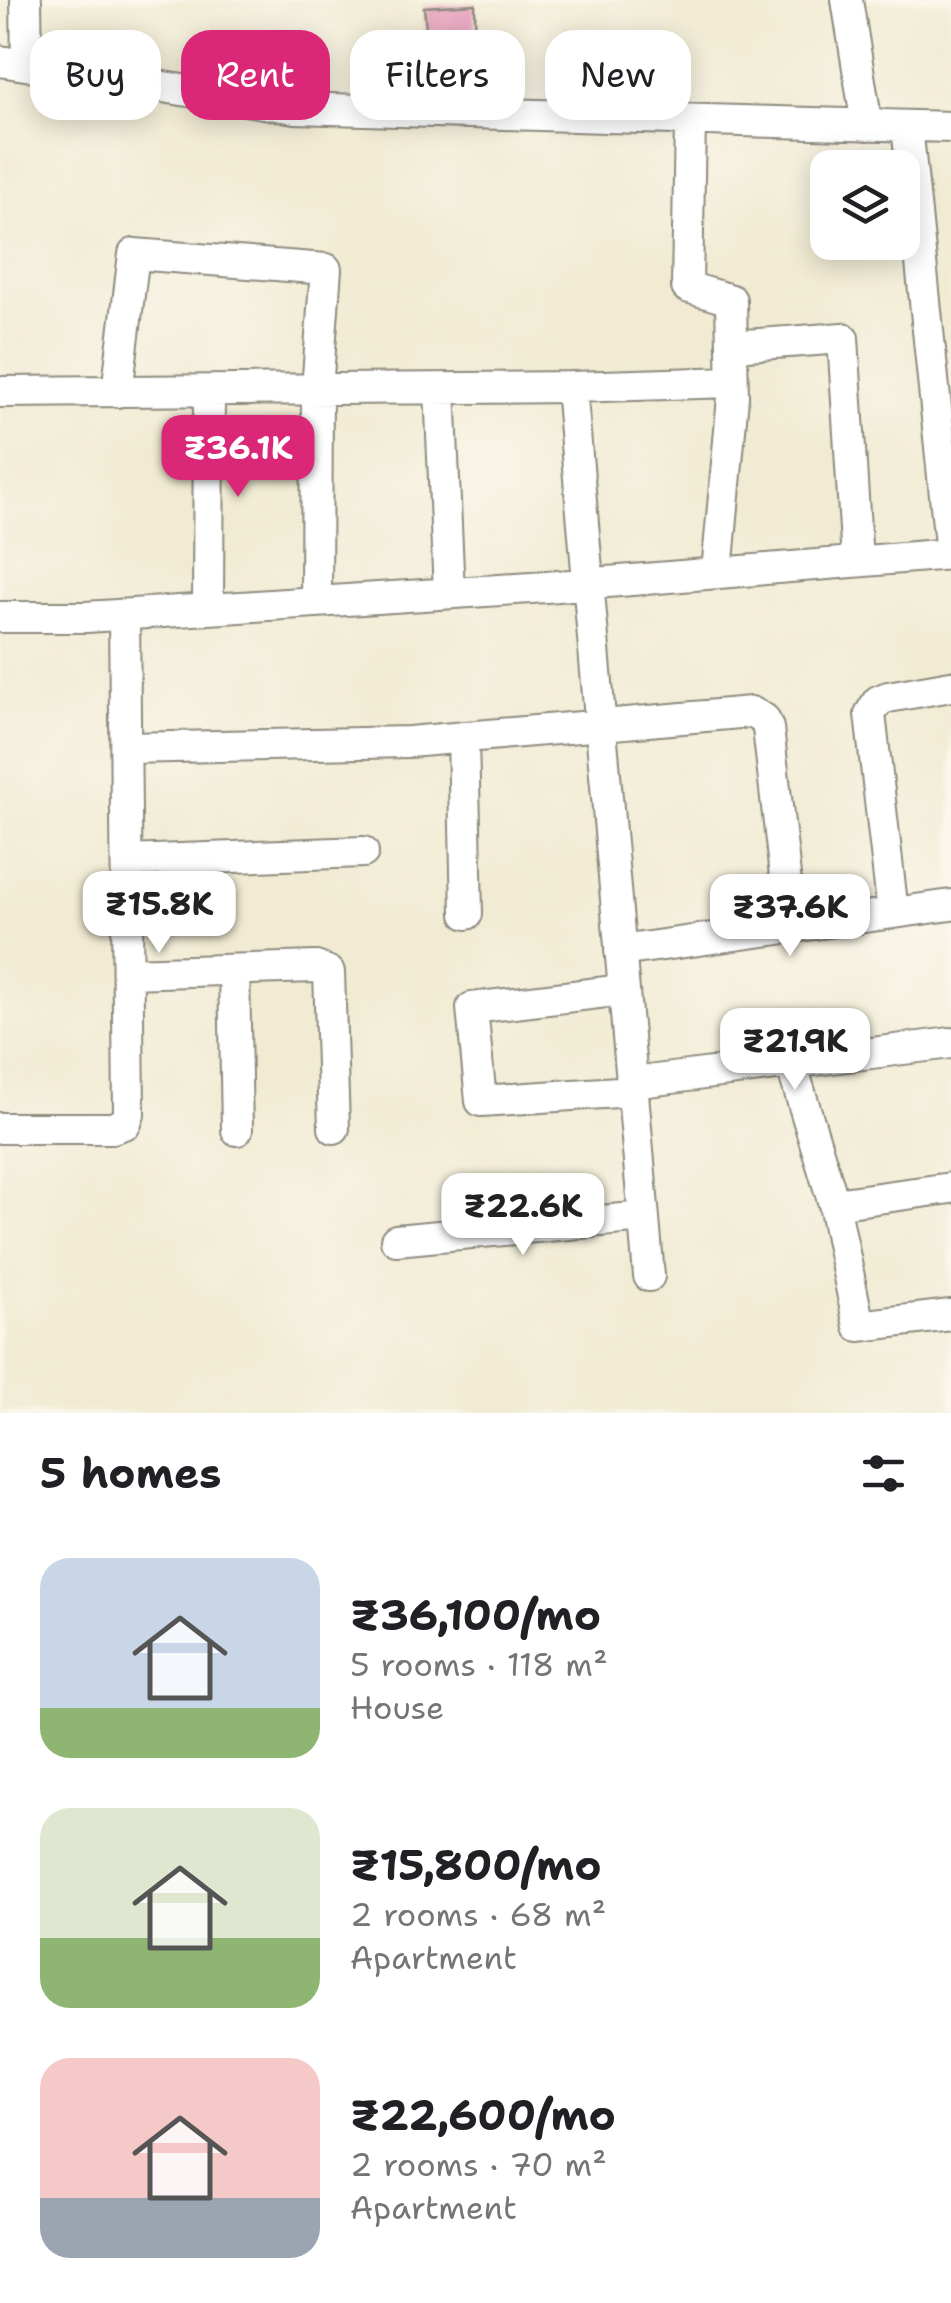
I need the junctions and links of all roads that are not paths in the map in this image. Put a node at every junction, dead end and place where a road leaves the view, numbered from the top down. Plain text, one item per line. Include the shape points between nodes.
1 (26, 0) edge
2 (847, 0) edge
3 (13, 63) edge
4 (690, 121) junction
5 (867, 125) junction
6 (907, 126) junction
7 (951, 127) edge
8 (732, 346) junction
9 (732, 382) junction
10 (571, 387) junction
11 (440, 389) junction
12 (317, 390) junction
13 (209, 391) junction
14 (0, 392) edge
15 (118, 392) junction
16 (945, 436) edge
17 (951, 554) edge
18 (857, 561) junction
19 (717, 572) junction
20 (586, 582) junction
21 (449, 593) junction
22 (316, 602) junction
23 (208, 609) junction
24 (124, 614) junction
25 (0, 618) edge
26 (951, 686) edge
27 (599, 726) junction
28 (463, 737) junction
29 (126, 748) junction
30 (363, 852) dead end
31 (127, 860) junction
32 (951, 905) edge
33 (893, 913) junction
34 (467, 914) dead end
35 (791, 928) junction
36 (620, 952) junction
37 (234, 970) junction
38 (130, 973) junction
39 (624, 990) junction
40 (951, 1044) edge
41 (792, 1063) junction
42 (632, 1087) junction
43 (0, 1128) edge
44 (334, 1128) dead end
45 (237, 1130) dead end
46 (951, 1188) edge
47 (834, 1204) junction
48 (644, 1217) junction
49 (396, 1240) dead end
50 (650, 1276) dead end
51 (951, 1315) edge

1 - 3 street
2 - 5 street
3 - 4 street via 294,108
4 - 5 street
4 - 8 street via 687,288 731,300
5 - 6 street
6 - 7 street
6 - 16 street
8 - 9 street
8 - 18 street via 843,338
9 - 10 street
9 - 19 street
10 - 11 street
10 - 20 street
11 - 12 street
11 - 21 street
12 - 13 street
12 - 15 street via 326,269 134,254
12 - 22 street
13 - 15 street
13 - 23 street
14 - 15 street
16 - 17 street
17 - 18 street
18 - 19 street
19 - 20 street
20 - 21 street
20 - 27 street
21 - 22 street
22 - 23 street
23 - 24 street
24 - 25 street
24 - 29 street
26 - 33 street via 888,697 870,714
27 - 28 street
27 - 35 street via 744,712 764,719
27 - 36 street
28 - 29 street
28 - 34 street
29 - 31 street
30 - 31 street
31 - 38 street
32 - 33 street
33 - 35 street
35 - 36 street
36 - 39 street
37 - 38 street
37 - 44 street via 329,972
37 - 45 street
38 - 43 street via 126,1122 112,1128
39 - 42 street
39 - 42 street via 472,1008 482,1101
40 - 41 street
41 - 42 street
41 - 47 street
42 - 48 street
46 - 47 street
47 - 51 street via 859,1326
48 - 49 street
48 - 50 street

